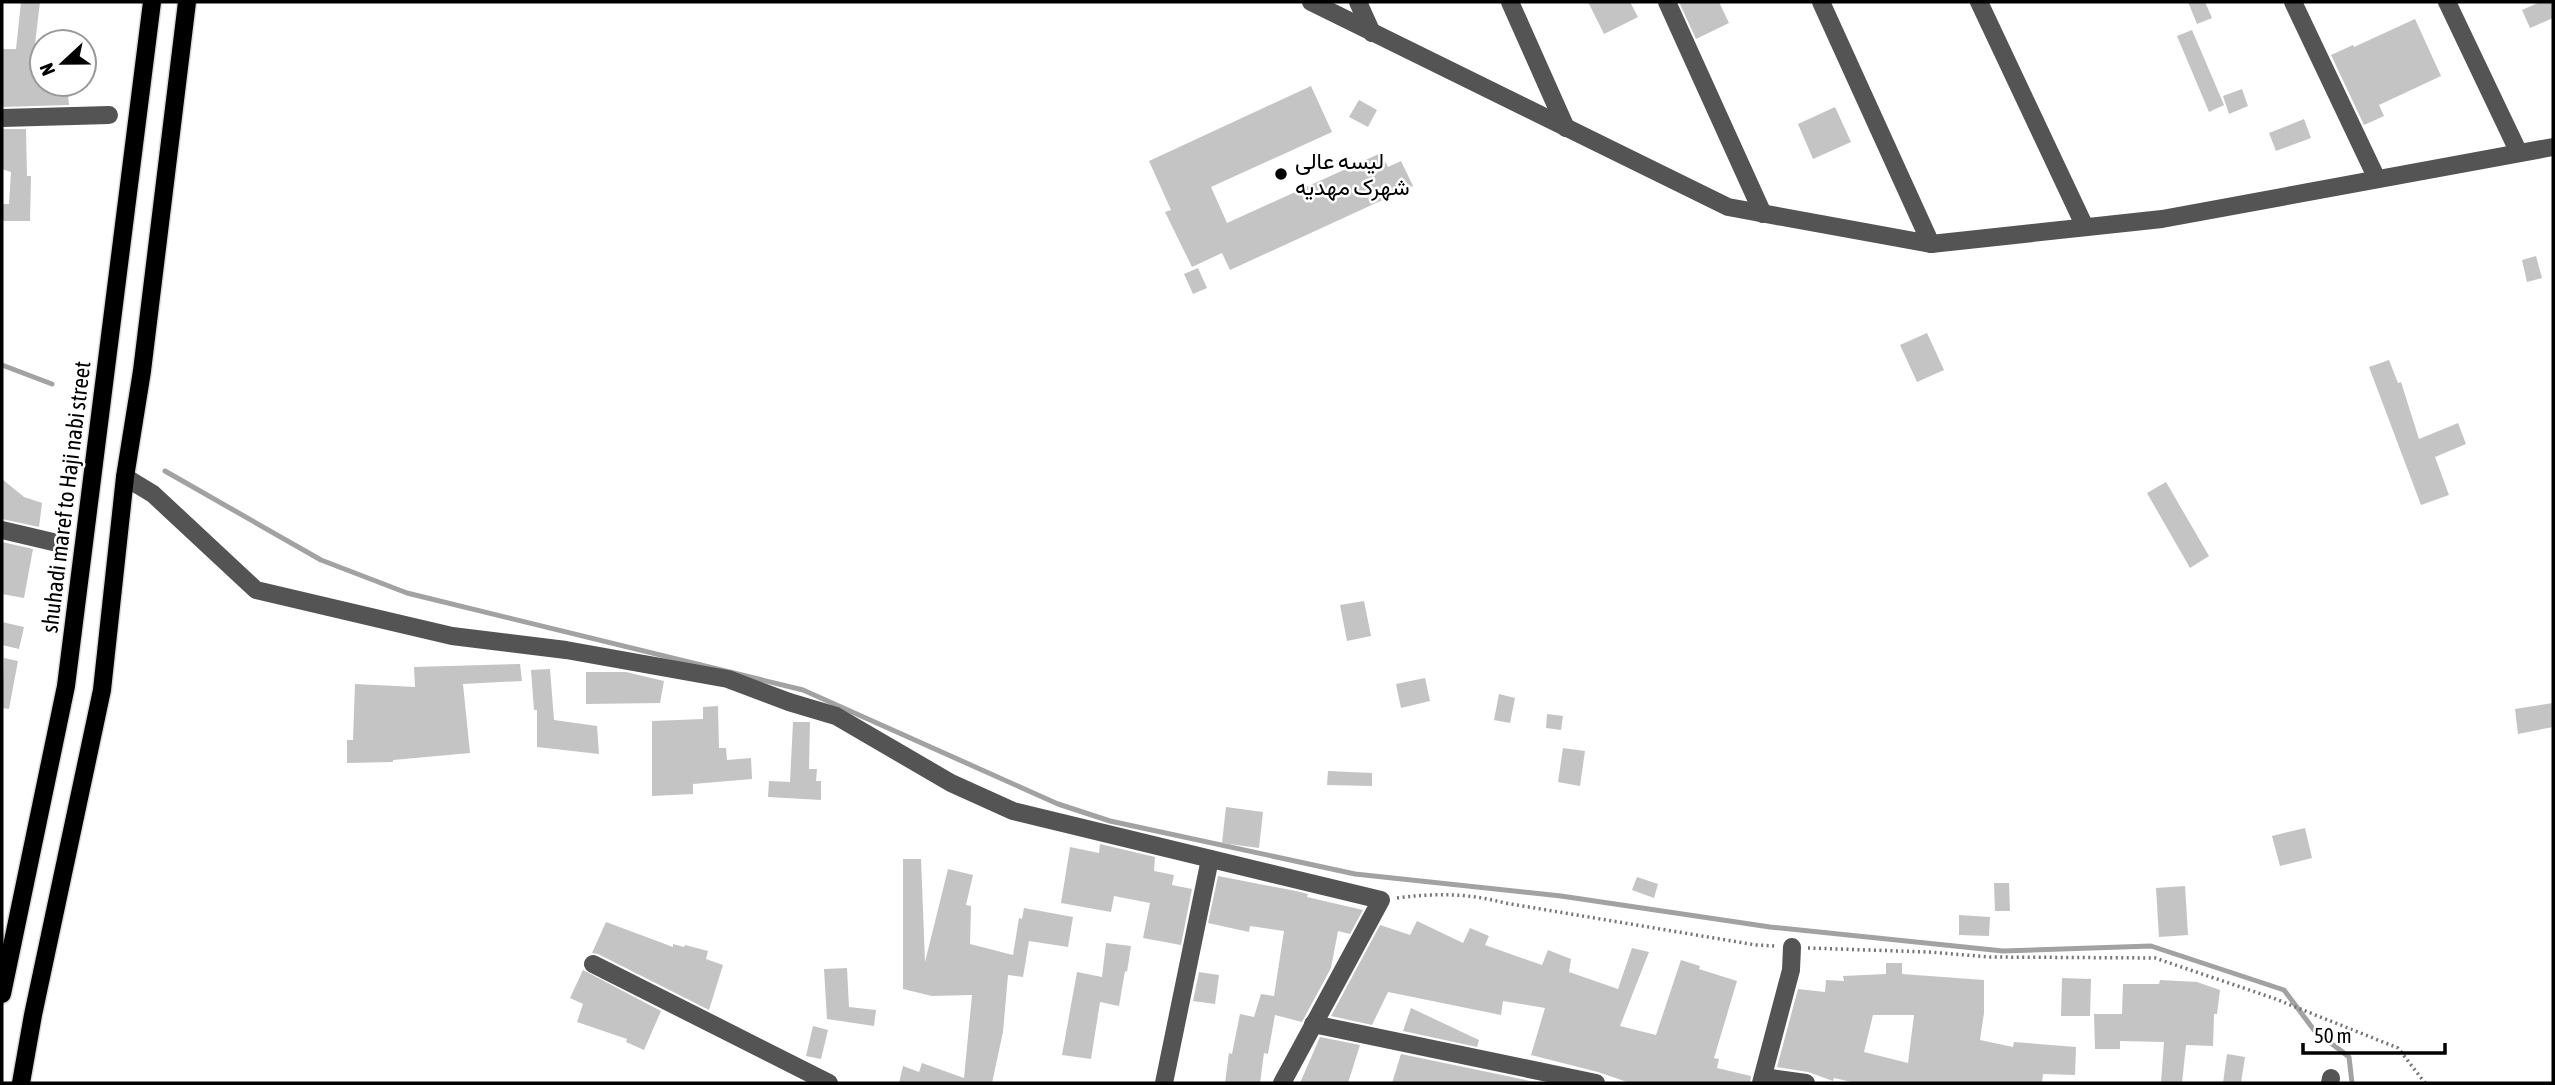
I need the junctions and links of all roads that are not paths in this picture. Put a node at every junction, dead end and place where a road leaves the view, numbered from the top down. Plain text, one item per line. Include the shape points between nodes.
1 (152, 2) edge
2 (187, 2) edge
3 (1311, 2) edge
4 (1358, 2) edge
5 (1510, 2) edge
6 (1667, 2) edge
7 (1821, 2) edge
8 (1979, 2) edge
9 (2293, 2) edge
10 (2447, 2) edge
11 (1372, 33) junction
12 (110, 115) dead end
13 (2, 118) edge
14 (1566, 128) junction
15 (2553, 147) edge
16 (2519, 153) junction
17 (2377, 179) junction
18 (1763, 214) junction
19 (2085, 227) junction
20 (1931, 244) junction
21 (125, 477) junction
22 (2, 530) edge
23 (53, 542) dead end
24 (1210, 859) junction
25 (1793, 947) road end
26 (593, 964) dead end
27 (2, 994) edge
28 (1313, 1024) junction
29 (1762, 1080) edge
30 (21, 1083) edge
31 (829, 1083) edge
32 (1164, 1083) edge
33 (1282, 1083) edge
34 (1596, 1083) edge
35 (1806, 1083) edge

1 - 27 main road, shuhadi maref to Haji nabi street via 66,686
2 - 21 main road
3 - 11 street
4 - 11 street
5 - 14 street
6 - 18 street
7 - 20 street
8 - 19 street
9 - 17 street
10 - 16 street
11 - 14 street
12 - 13 street
14 - 18 street via 1728,207
15 - 16 street
16 - 17 street
17 - 19 street via 2162,219
18 - 20 street
19 - 20 street
21 - 24 street via 153,494 256,590 452,636 566,650 727,679 836,716 951,783 1013,811
21 - 30 main road via 102,690
22 - 23 street
24 - 28 street via 1381,900
24 - 32 street
25 - 29 street
26 - 31 street
28 - 33 street
28 - 34 street
29 - 35 street

